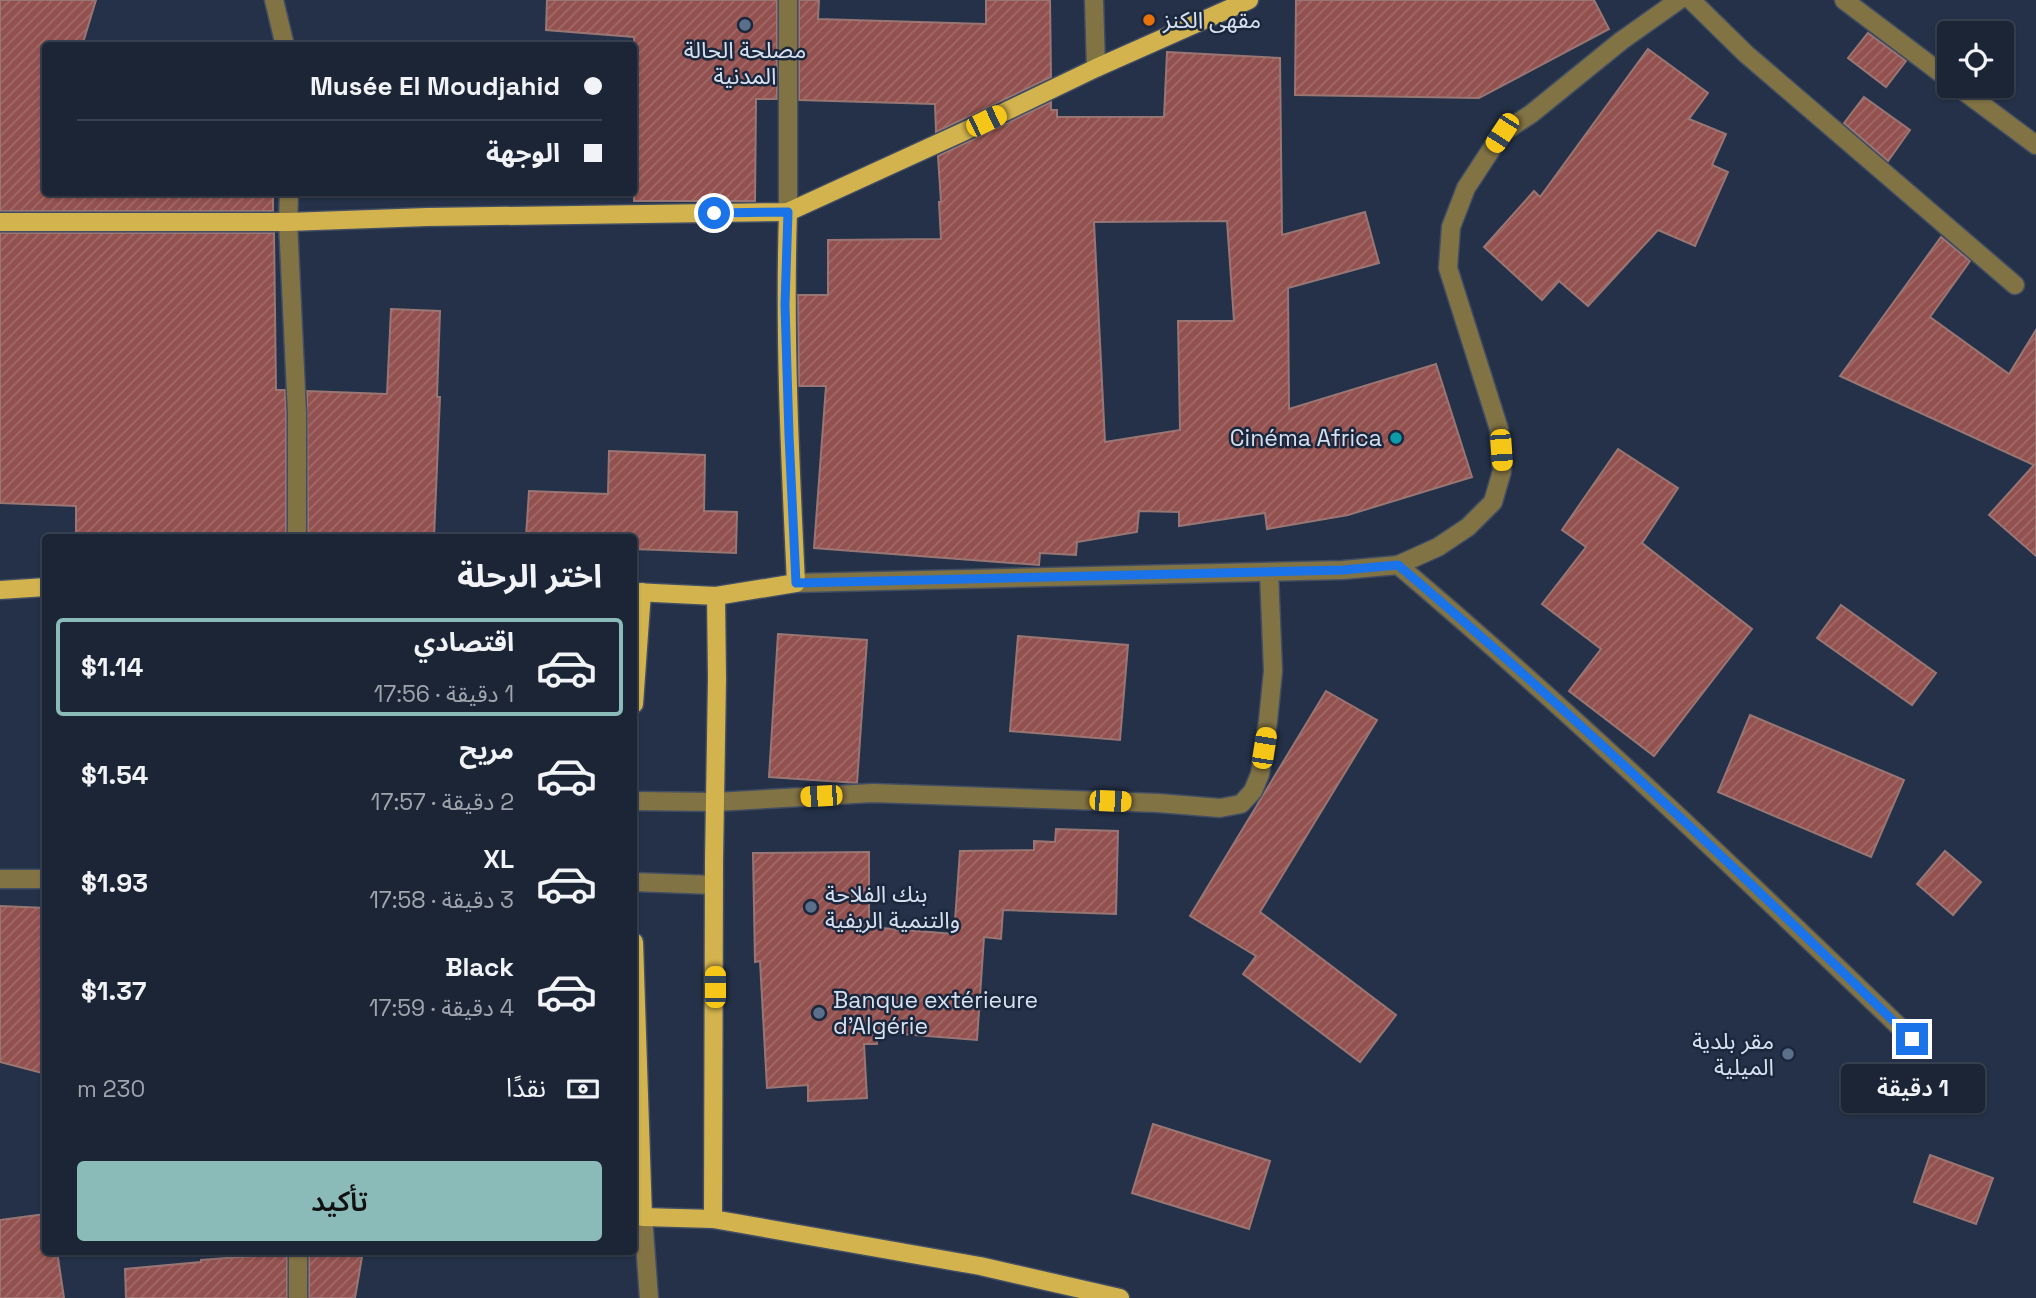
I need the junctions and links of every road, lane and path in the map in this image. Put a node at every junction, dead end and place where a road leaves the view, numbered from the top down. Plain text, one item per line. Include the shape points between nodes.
1 (274, 0) edge
2 (788, 0) edge
3 (1094, 0) edge
4 (1249, 0) edge
5 (1679, 0) edge
6 (1691, 0) edge
7 (1844, 0) edge
8 (284, 42) edge
9 (1096, 68) junction
10 (1937, 70) edge
11 (1973, 98) edge
12 (2036, 145) edge
13 (289, 196) edge
14 (788, 212) junction
15 (0, 222) edge
16 (288, 222) junction
17 (2015, 285) dead end
18 (297, 534) edge
19 (1398, 565) junction
20 (1269, 572) junction
21 (796, 583) junction
22 (42, 587) edge
23 (0, 590) edge
24 (638, 592) edge
25 (716, 596) junction
26 (637, 620) edge
27 (637, 801) edge
28 (715, 802) junction
29 (0, 879) edge
30 (42, 879) edge
31 (637, 882) edge
32 (714, 885) junction
33 (637, 1034) edge
34 (1912, 1039) dead end
35 (643, 1217) junction
36 (713, 1219) junction
37 (298, 1255) edge
38 (298, 1298) edge
39 (649, 1298) edge
40 (1120, 1298) edge

1 - 8 street
2 - 14 street
3 - 9 street
4 - 9 main road
5 - 19 street via 1502,133 1466,188 1451,227 1448,268 1499,429 1502,471 1493,502 1468,527
6 - 17 street via 1756,63
7 - 10 street
9 - 14 main road
11 - 12 street
13 - 16 street
14 - 16 main road
14 - 21 main road via 785,305
15 - 16 main road
16 - 18 street
19 - 20 street
19 - 34 street via 1502,653
20 - 21 street
20 - 28 street via 1273,671 1268,722 1260,774 1241,804 1220,808 873,793
21 - 25 main road
22 - 23 main road
24 - 25 main road
24 - 26 main road
25 - 28 main road
27 - 28 street
28 - 32 main road
29 - 30 street
31 - 32 street
32 - 36 main road
33 - 35 main road
35 - 36 main road
35 - 39 street
36 - 40 main road via 980,1266
37 - 38 street

